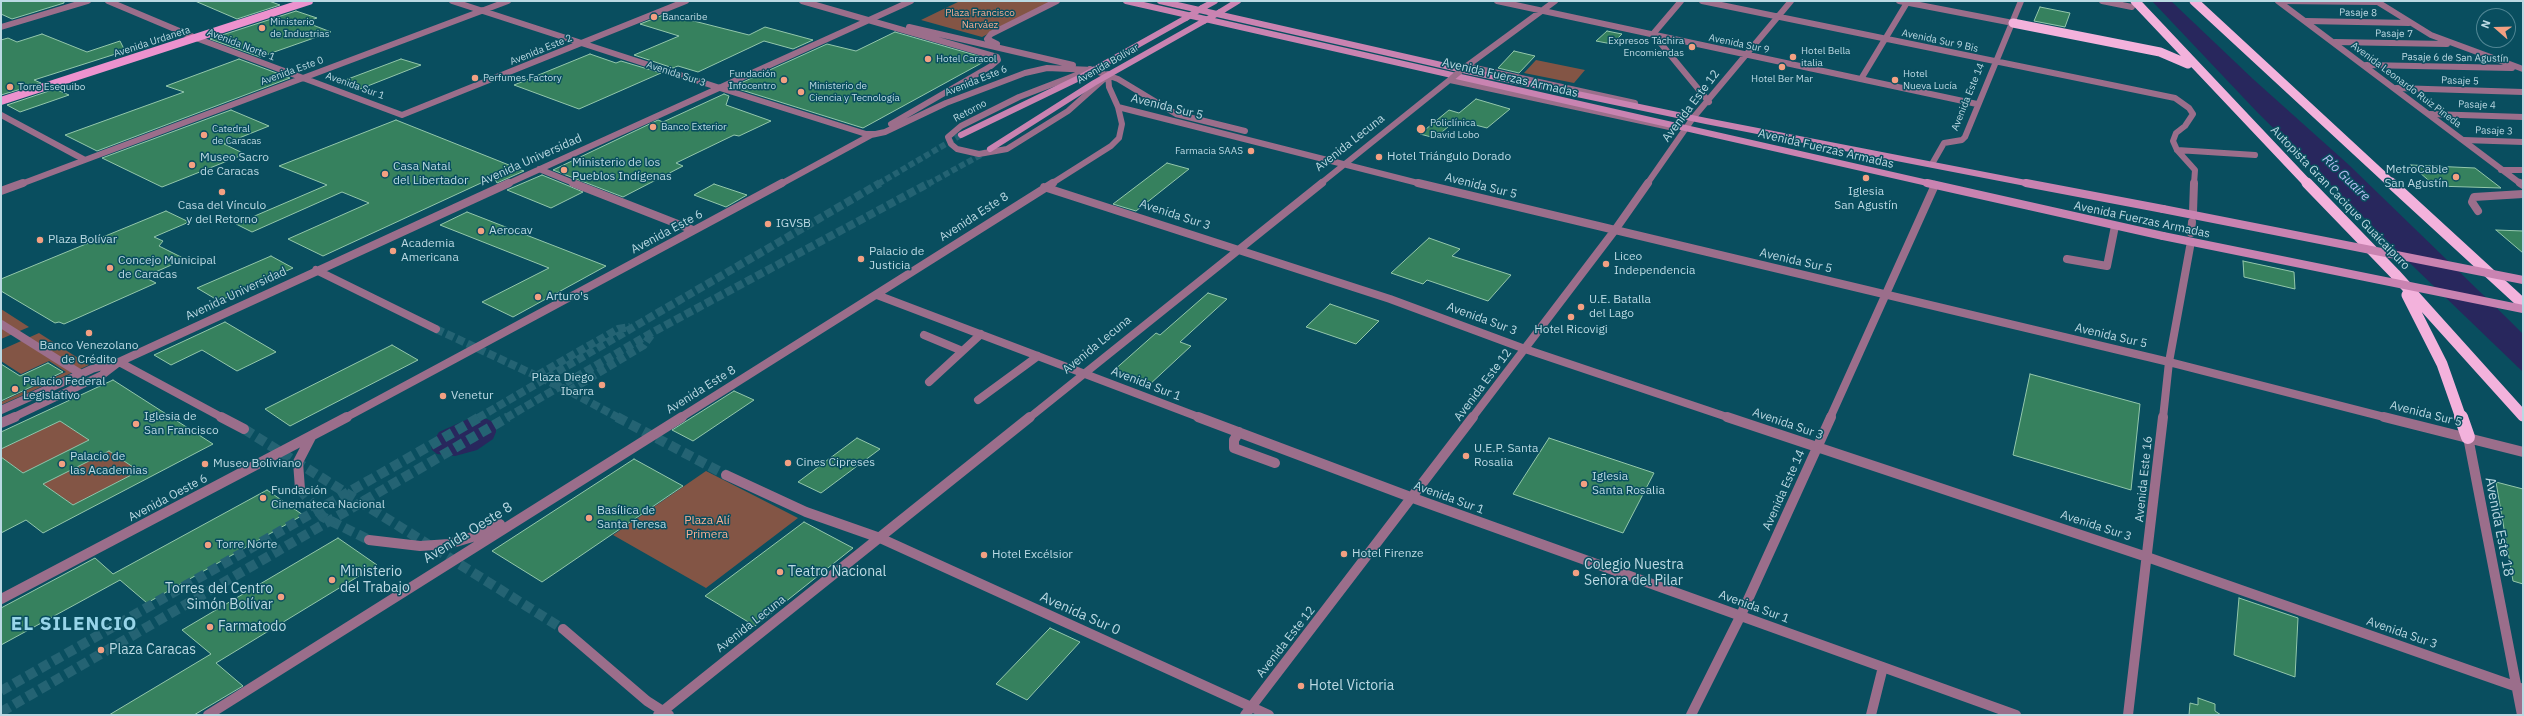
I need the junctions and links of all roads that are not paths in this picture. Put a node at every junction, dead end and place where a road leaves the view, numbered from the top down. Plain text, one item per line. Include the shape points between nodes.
1 (88, 1) edge
2 (108, 1) edge
3 (295, 1) edge
4 (309, 1) edge
5 (452, 1) edge
6 (508, 1) edge
7 (686, 1) edge
8 (802, 1) edge
9 (910, 1) edge
10 (1057, 1) edge
11 (1126, 1) edge
12 (1160, 1) edge
13 (1215, 1) edge
14 (1238, 1) edge
15 (1497, 1) edge
16 (1555, 1) edge
17 (1681, 1) edge
18 (1702, 1) edge
19 (1791, 1) edge
20 (1898, 1) edge
21 (2021, 1) edge
22 (2102, 1) edge
23 (2194, 1) edge
24 (2199, 1) edge
25 (2279, 1) edge
26 (1908, 2) edge
27 (2376, 2) edge
28 (2134, 4) edge
29 (483, 11) junction
30 (1543, 11) junction
31 (2205, 12) junction
32 (1780, 17) junction
33 (870, 19) junction
34 (2306, 21) junction
35 (2013, 23) junction
36 (2410, 23) junction
37 (893, 26) junction
38 (1, 27) edge
39 (1653, 34) junction
40 (193, 37) junction
41 (1885, 39) junction
42 (2335, 42) junction
43 (583, 44) junction
44 (2452, 44) junction
45 (1007, 51) junction
46 (1746, 55) junction
47 (1995, 62) junction
48 (2366, 65) junction
49 (1465, 67) junction
50 (2522, 68) edge
51 (1093, 70) junction
52 (1108, 74) junction
53 (2203, 75) junction
54 (300, 78) junction
55 (1451, 79) junction
56 (1861, 79) junction
57 (720, 88) junction
58 (2396, 88) junction
59 (2523, 92) edge
60 (1, 96) edge
61 (1, 101) edge
62 (1708, 102) junction
63 (1977, 104) junction
64 (1118, 107) junction
65 (2430, 114) junction
66 (1, 115) edge
67 (402, 115) joint
68 (2523, 117) edge
69 (1693, 118) junction
70 (1687, 130) junction
71 (1245, 131) dead end
72 (871, 135) junction
73 (960, 136) tunnel mouth
74 (2464, 140) junction
75 (2523, 142) edge
76 (990, 149) tunnel mouth
77 (2177, 150) junction
78 (2255, 155) dead end
79 (83, 160) junction
80 (1344, 164) junction
81 (1932, 164) junction
82 (539, 169) junction
83 (2501, 170) junction
84 (2523, 170) edge
85 (1935, 185) junction
86 (2523, 186) edge
87 (1044, 187) junction
88 (1, 190) edge
89 (2523, 194) edge
90 (2478, 211) dead end
91 (2193, 212) dead end
92 (2192, 222) dead end
93 (2115, 226) junction
94 (694, 230) junction
95 (1615, 230) junction
96 (2191, 233) dead end
97 (2190, 247) dead end
98 (1237, 248) junction
99 (2067, 259) dead end
100 (316, 270) junction
101 (2523, 280) edge
102 (1887, 294) junction
103 (877, 295) junction
104 (2406, 295) dead end
105 (2523, 304) edge
106 (2523, 309) edge
107 (1, 324) edge
108 (436, 329) tunnel mouth
109 (981, 334) junction
110 (924, 335) dead end
111 (1525, 349) junction
112 (473, 350) joint
113 (960, 350) junction
114 (1038, 356) junction
115 (119, 362) junction
116 (2169, 362) junction
117 (1083, 373) junction
118 (80, 374) junction
119 (929, 382) dead end
120 (978, 400) dead end
121 (1, 410) edge
122 (2523, 416) edge
123 (1, 423) edge
124 (663, 428) joint
125 (244, 429) tunnel mouth
126 (1239, 432) junction
127 (311, 436) junction
128 (2468, 437) junction
129 (1817, 448) junction
130 (2523, 452) edge
131 (1275, 463) dead end
132 (726, 475) tunnel mouth
133 (300, 489) tunnel mouth
134 (1413, 498) junction
135 (543, 502) junction
136 (880, 538) junction
137 (369, 540) tunnel mouth
138 (2148, 557) junction
139 (1, 599) edge
140 (1741, 615) junction
141 (563, 629) tunnel mouth
142 (1883, 667) junction
143 (2519, 688) edge
144 (1248, 711) edge
145 (663, 714) edge
146 (208, 715) edge
147 (1269, 715) edge
148 (1691, 715) edge
149 (1871, 715) edge
150 (2016, 715) edge
151 (2128, 715) edge
152 (2522, 715) edge

1 - 38 street
2 - 40 street, Avenida Norte 1
3 - 40 main road, Avenida Urdaneta
4 - 40 main road, Avenida Urdaneta
5 - 29 street, Avenida Sur 3
6 - 29 street, Avenida Este 0
7 - 43 street, Avenida Este 2
8 - 33 street
9 - 33 street, Avenida Universidad
10 - 45 street via 988,37 988,41 1004,47
11 - 70 main road, Avenida Fuerzas Armadas
12 - 69 main road, Avenida Fuerzas Armadas via 1472,72
13 - 51 main road, Avenida Bolívar, bridge
14 - 52 main road, Avenida Bolívar, bridge
15 - 30 street, Avenida Sur 9
16 - 30 street, Avenida Lecuna
17 - 39 street
18 - 32 street, Avenida Sur 9 Bis
19 - 32 street, Avenida Este 12
20 - 26 street
21 - 35 street, Avenida Este 14
22 - 28 street
23 - 31 highway
24 - 31 highway
25 - 27 street
25 - 34 street, Avenida Leonardo Ruiz Pineda
26 - 35 street
26 - 41 street
27 - 36 street
28 - 53 highway, Autopista Gran Cacique Guaicaipuro
29 - 43 street, Avenida Sur 3
29 - 54 street, Avenida Este 0
30 - 39 street, Avenida Sur 9
30 - 49 street, Avenida Lecuna
31 - 105 highway via 2308,103
32 - 41 street, Avenida Sur 9 Bis
32 - 46 street, Avenida Este 12
33 - 37 street
33 - 57 street, Avenida Universidad
34 - 36 street, Pasaje 8
34 - 42 street, Avenida Leonardo Ruiz Pineda
35 - 47 street, Avenida Este 14
35 - 53 highway via 2160,52 2181,60
36 - 44 street
37 - 45 street via 920,28
37 - 72 street, Avenida Este 6 via 997,57 998,60
39 - 46 street, Avenida Sur 9
39 - 62 street
40 - 54 street, Avenida Norte 1
40 - 60 main road, Avenida Urdaneta
40 - 61 main road, Avenida Urdaneta
41 - 47 street, Avenida Sur 9 Bis
41 - 56 street
42 - 44 street, Pasaje 7
42 - 48 street, Avenida Leonardo Ruiz Pineda
43 - 57 street, Avenida Sur 3
43 - 67 street, Avenida Este 2
44 - 50 street
45 - 51 street
46 - 56 street, Avenida Sur 9
46 - 62 street, Avenida Este 12
47 - 63 street, Avenida Este 14
47 - 77 street, Avenida Sur 9 Bis via 2175,98 2193,114 2185,126 2176,133 2173,141
48 - 50 street, Pasaje 6 de San Agustín
48 - 58 street, Avenida Leonardo Ruiz Pineda
49 - 55 street, Avenida Lecuna, bridge
49 - 69 street
51 - 52 street
51 - 52 street, Retorno via 1070,76 1019,97 961,126 948,137 951,144 957,149 979,154 995,153 1021,142 1068,111
51 - 72 street, Avenida Este 6 via 1047,68 1025,73 946,103 884,132
51 - 73 main road, Avenida Bolívar
52 - 64 street, Avenida Este 8 via 1109,87
52 - 71 street via 1139,90 1172,112
52 - 76 main road, Avenida Bolívar
53 - 122 highway, Autopista Gran Cacique Guaicaipuro via 2395,274
54 - 67 street, Avenida Sur 1
54 - 79 street, Avenida Este 0
55 - 70 street via 1658,126
55 - 80 street, Avenida Lecuna
56 - 63 street, Avenida Sur 9
57 - 72 street, Avenida Sur 3
57 - 82 street, Avenida Universidad
58 - 59 street, Pasaje 5
58 - 65 street, Avenida Leonardo Ruiz Pineda
62 - 69 street, Avenida Este 12
63 - 81 street, Avenida Este 14 via 1965,137 1962,140 1944,143
64 - 80 street, Avenida Sur 5
64 - 87 street, Avenida Este 8 via 1122,124 1119,138 1111,146
65 - 68 street, Pasaje 4
65 - 74 street, Avenida Leonardo Ruiz Pineda
66 - 79 street
69 - 70 street, Avenida Este 12
69 - 81 main road, Avenida Fuerzas Armadas
70 - 85 main road, Avenida Fuerzas Armadas
70 - 95 street, Avenida Este 12
72 - 94 street, Avenida Este 6
74 - 75 street, Pasaje 3
74 - 83 street, Avenida Leonardo Ruiz Pineda
77 - 78 street
77 - 91 street via 2195,170
79 - 88 street, Avenida Este 0
80 - 95 street, Avenida Sur 5
80 - 98 street, Avenida Lecuna
81 - 101 main road, Avenida Fuerzas Armadas, bridge
82 - 94 street
82 - 100 street, Avenida Universidad
83 - 84 street
83 - 86 street, Avenida Leonardo Ruiz Pineda
85 - 93 main road, Avenida Fuerzas Armadas
85 - 102 street, Avenida Este 14
87 - 98 street, Avenida Sur 3
87 - 103 street, Avenida Este 8
89 - 90 street via 2474,197 2472,202
92 - 96 street
93 - 99 street via 2107,266
93 - 106 main road, Avenida Fuerzas Armadas, bridge
94 - 112 street, Avenida Este 6
95 - 102 street, Avenida Sur 5
95 - 111 street, Avenida Este 12
97 - 116 street, Avenida Este 16
98 - 111 street, Avenida Sur 3 via 1390,299
98 - 117 street, Avenida Lecuna
100 - 108 street
100 - 115 street, Avenida Universidad
102 - 116 street, Avenida Sur 5
102 - 129 street, Avenida Este 14
103 - 109 street, Avenida Sur 1
103 - 124 street, Avenida Este 8
104 - 128 highway via 2442,364
107 - 118 street
109 - 113 street
109 - 114 street, Avenida Sur 1
110 - 113 street
111 - 129 street, Avenida Sur 3
111 - 134 street, Avenida Este 12
112 - 127 street, Avenida Oeste 6
113 - 119 street
114 - 117 street, Avenida Sur 1
114 - 120 street
115 - 118 street, Avenida Universidad
115 - 123 street, Avenida Universidad via 102,375
115 - 125 street
116 - 128 street, Avenida Sur 5
116 - 138 street, Avenida Este 16
117 - 126 street, Avenida Sur 1
117 - 136 street, Avenida Lecuna
118 - 121 street, Avenida Universidad
124 - 135 street, Avenida Oeste 8
126 - 131 street via 1234,440 1234,448
126 - 134 street, Avenida Sur 1
127 - 133 street via 298,462
127 - 139 street, Avenida Oeste 6
128 - 130 street, Avenida Sur 5
128 - 143 street, Avenida Este 18
129 - 138 street, Avenida Sur 3
129 - 140 street, Avenida Este 14
132 - 136 street, Avenida Sur 0 via 806,512
134 - 140 street, Avenida Sur 1
134 - 144 street, Avenida Este 12
135 - 137 street via 479,535 449,544 420,546
135 - 146 street, Avenida Oeste 8
136 - 144 street, Avenida Sur 0
136 - 145 street, Avenida Lecuna
138 - 143 street, Avenida Sur 3
138 - 151 street, Avenida Este 16
140 - 142 street, Avenida Sur 1
140 - 148 street, Avenida Este 14
141 - 145 street
142 - 149 street
142 - 150 street, Avenida Sur 1
143 - 152 street, Avenida Este 18
144 - 147 street, Avenida Sur 0

